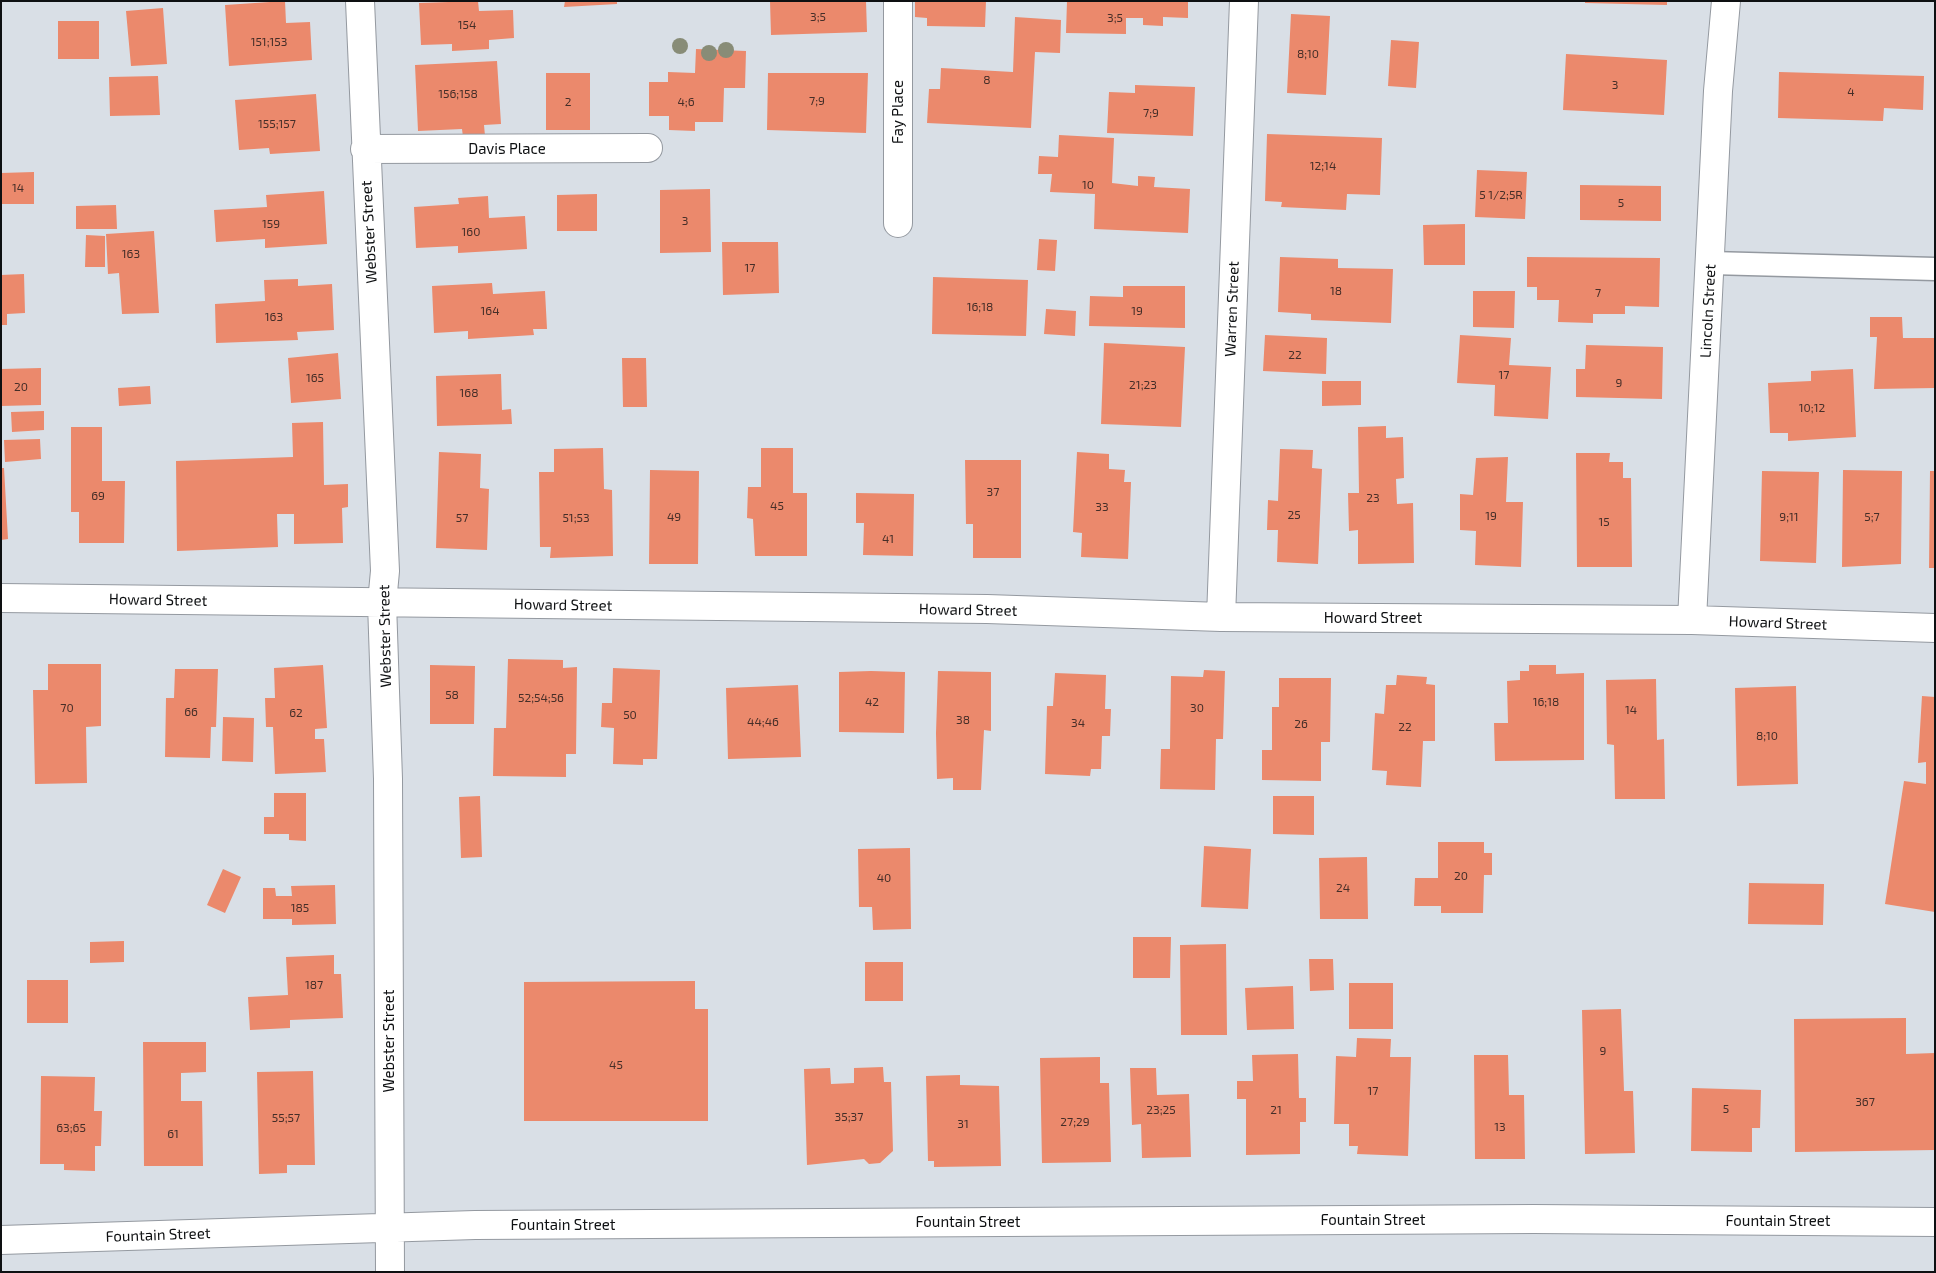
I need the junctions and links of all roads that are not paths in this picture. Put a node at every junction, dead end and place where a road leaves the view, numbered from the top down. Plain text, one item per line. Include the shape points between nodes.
1 (360, 1) edge
2 (898, 1) edge
3 (1244, 1) edge
4 (1726, 1) edge
5 (648, 148) dead end
6 (365, 149) junction
7 (898, 223) dead end
8 (1711, 263) junction
9 (1935, 269) edge
10 (1, 598) edge
11 (382, 603) junction
12 (1221, 617) junction
13 (1692, 620) junction
14 (1935, 628) edge
15 (1935, 1222) edge
16 (390, 1228) junction
17 (1, 1240) edge
18 (390, 1272) edge

1 - 6 street, Webster Street
2 - 7 street, Fay Place
3 - 12 street, Warren Street
4 - 8 street, Lincoln Street via 1718,91
5 - 6 street, Davis Place
6 - 11 street, Webster Street via 385,571
8 - 9 lane
8 - 13 street, Lincoln Street
10 - 11 street, Howard Street
11 - 12 street, Howard Street via 987,610
11 - 16 street, Webster Street via 388,779
12 - 13 street, Howard Street
13 - 14 street, Howard Street
15 - 16 street, Fountain Street via 1533,1219
16 - 17 street, Fountain Street
16 - 18 street, Webster Street

